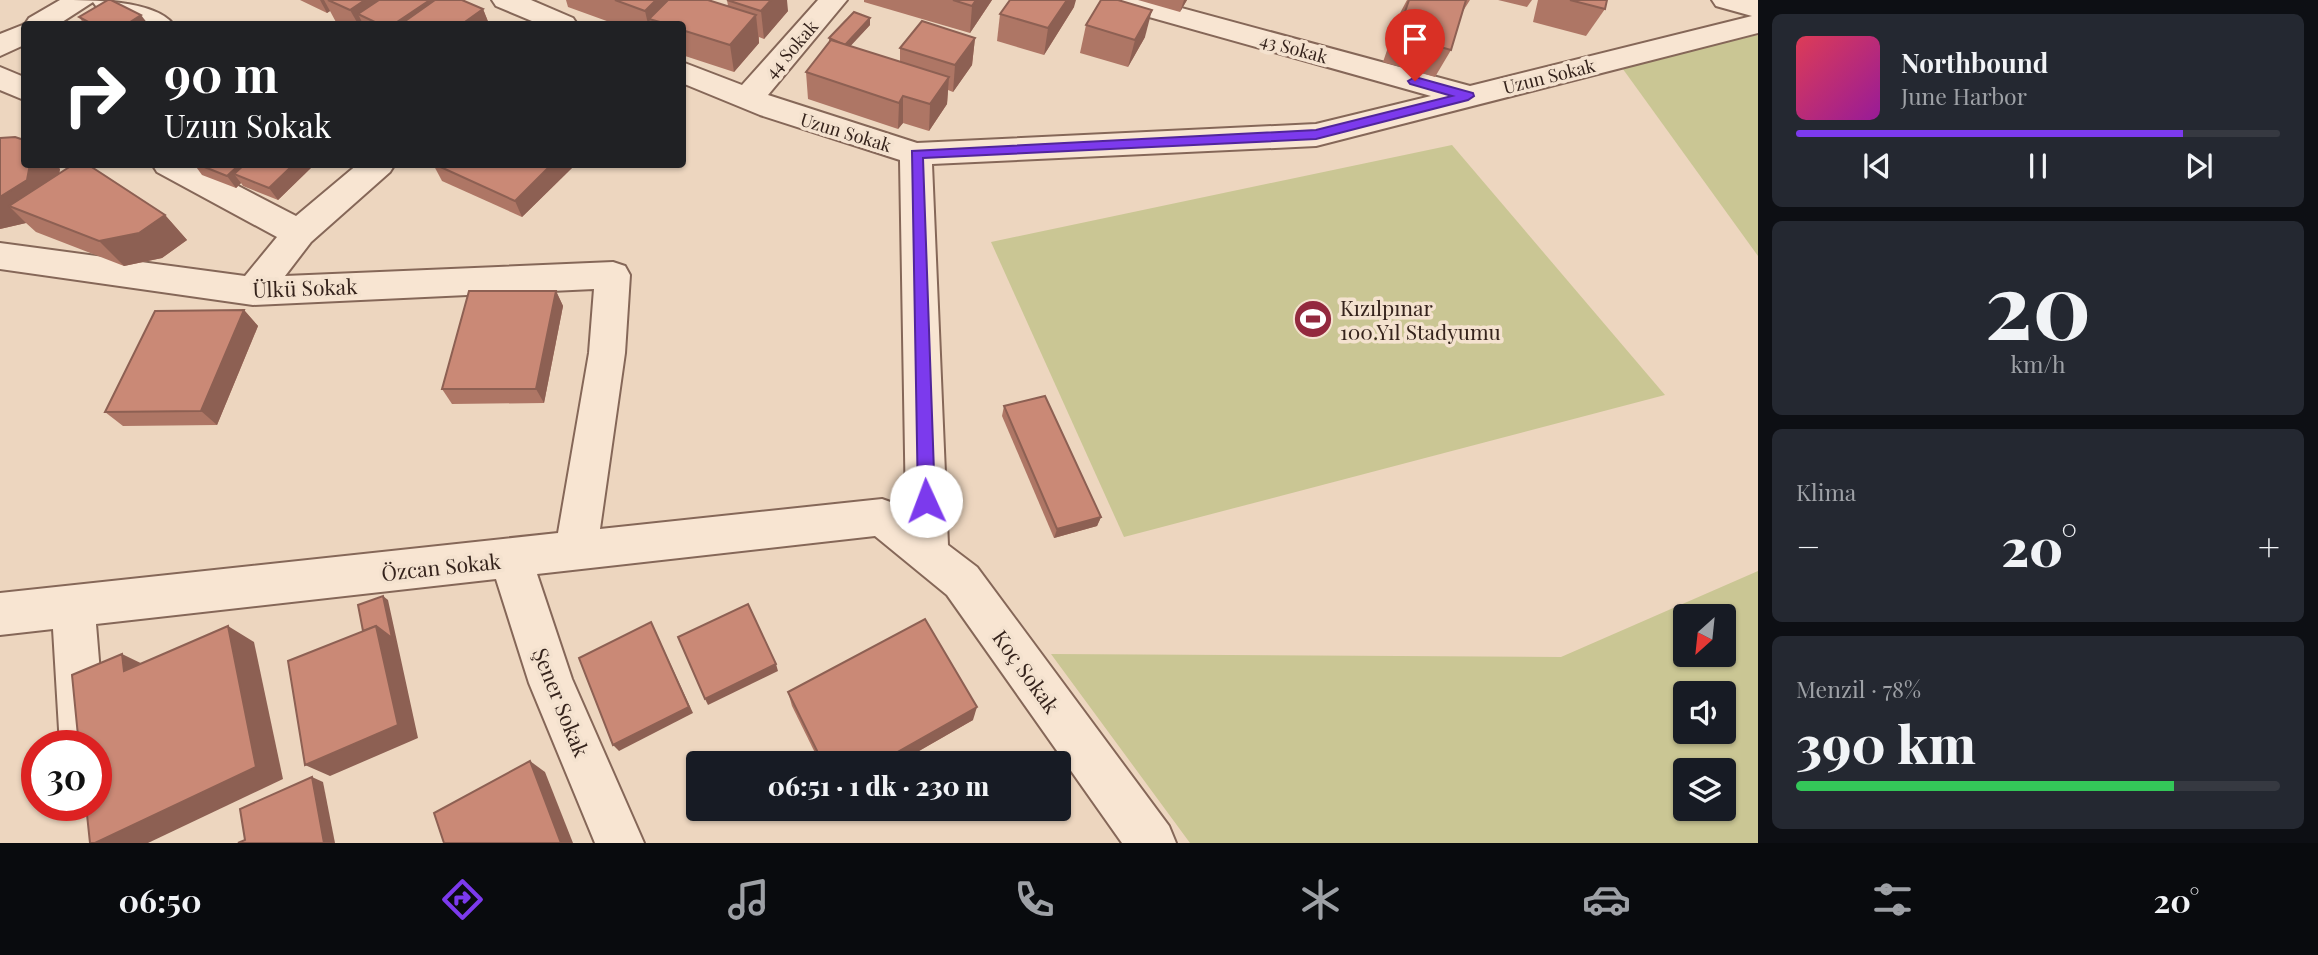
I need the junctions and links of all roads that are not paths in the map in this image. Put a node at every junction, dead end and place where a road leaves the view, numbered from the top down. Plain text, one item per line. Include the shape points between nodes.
1 (82, 0) edge
2 (106, 0) edge
3 (506, 0) edge
4 (573, 0) edge
5 (833, 0) edge
6 (1119, 0) edge
7 (1726, 0) edge
8 (1758, 9) edge
9 (44, 21) edge
10 (152, 21) edge
11 (550, 21) edge
12 (556, 21) edge
13 (1758, 24) edge
14 (21, 35) edge
15 (0, 47) edge
16 (686, 74) edge
17 (0, 77) edge
18 (21, 88) edge
19 (1468, 96) junction
20 (748, 98) junction
21 (916, 154) junction
22 (176, 168) edge
23 (374, 168) edge
24 (299, 233) junction
25 (0, 256) edge
26 (253, 291) junction
27 (882, 517) joint
28 (576, 551) junction
29 (928, 554) junction
30 (511, 558) junction
31 (73, 606) junction
32 (0, 614) edge
33 (82, 730) edge
34 (620, 843) edge
35 (1152, 843) edge

1 - 9 street
2 - 10 street
3 - 11 street
4 - 12 street
5 - 20 street, 44 Sokak
6 - 19 street, 43 Sokak
7 - 8 street
13 - 19 street, Uzun Sokak
14 - 15 street
16 - 20 street, Uzun Sokak
17 - 18 street
19 - 21 street, Uzun Sokak via 1316,135
20 - 21 street, Uzun Sokak
21 - 29 street
22 - 24 street
23 - 24 street
24 - 26 street
25 - 26 street, Ülkü Sokak
26 - 28 street, Ülkü Sokak via 613,275 607,352
27 - 28 street, Özcan Sokak
27 - 29 street, Koç Sokak
28 - 30 street, Özcan Sokak
29 - 35 street, Koç Sokak via 962,581
30 - 31 street, Özcan Sokak
30 - 34 street, Şener Sokak via 551,683
31 - 32 street, Özcan Sokak
31 - 33 street

